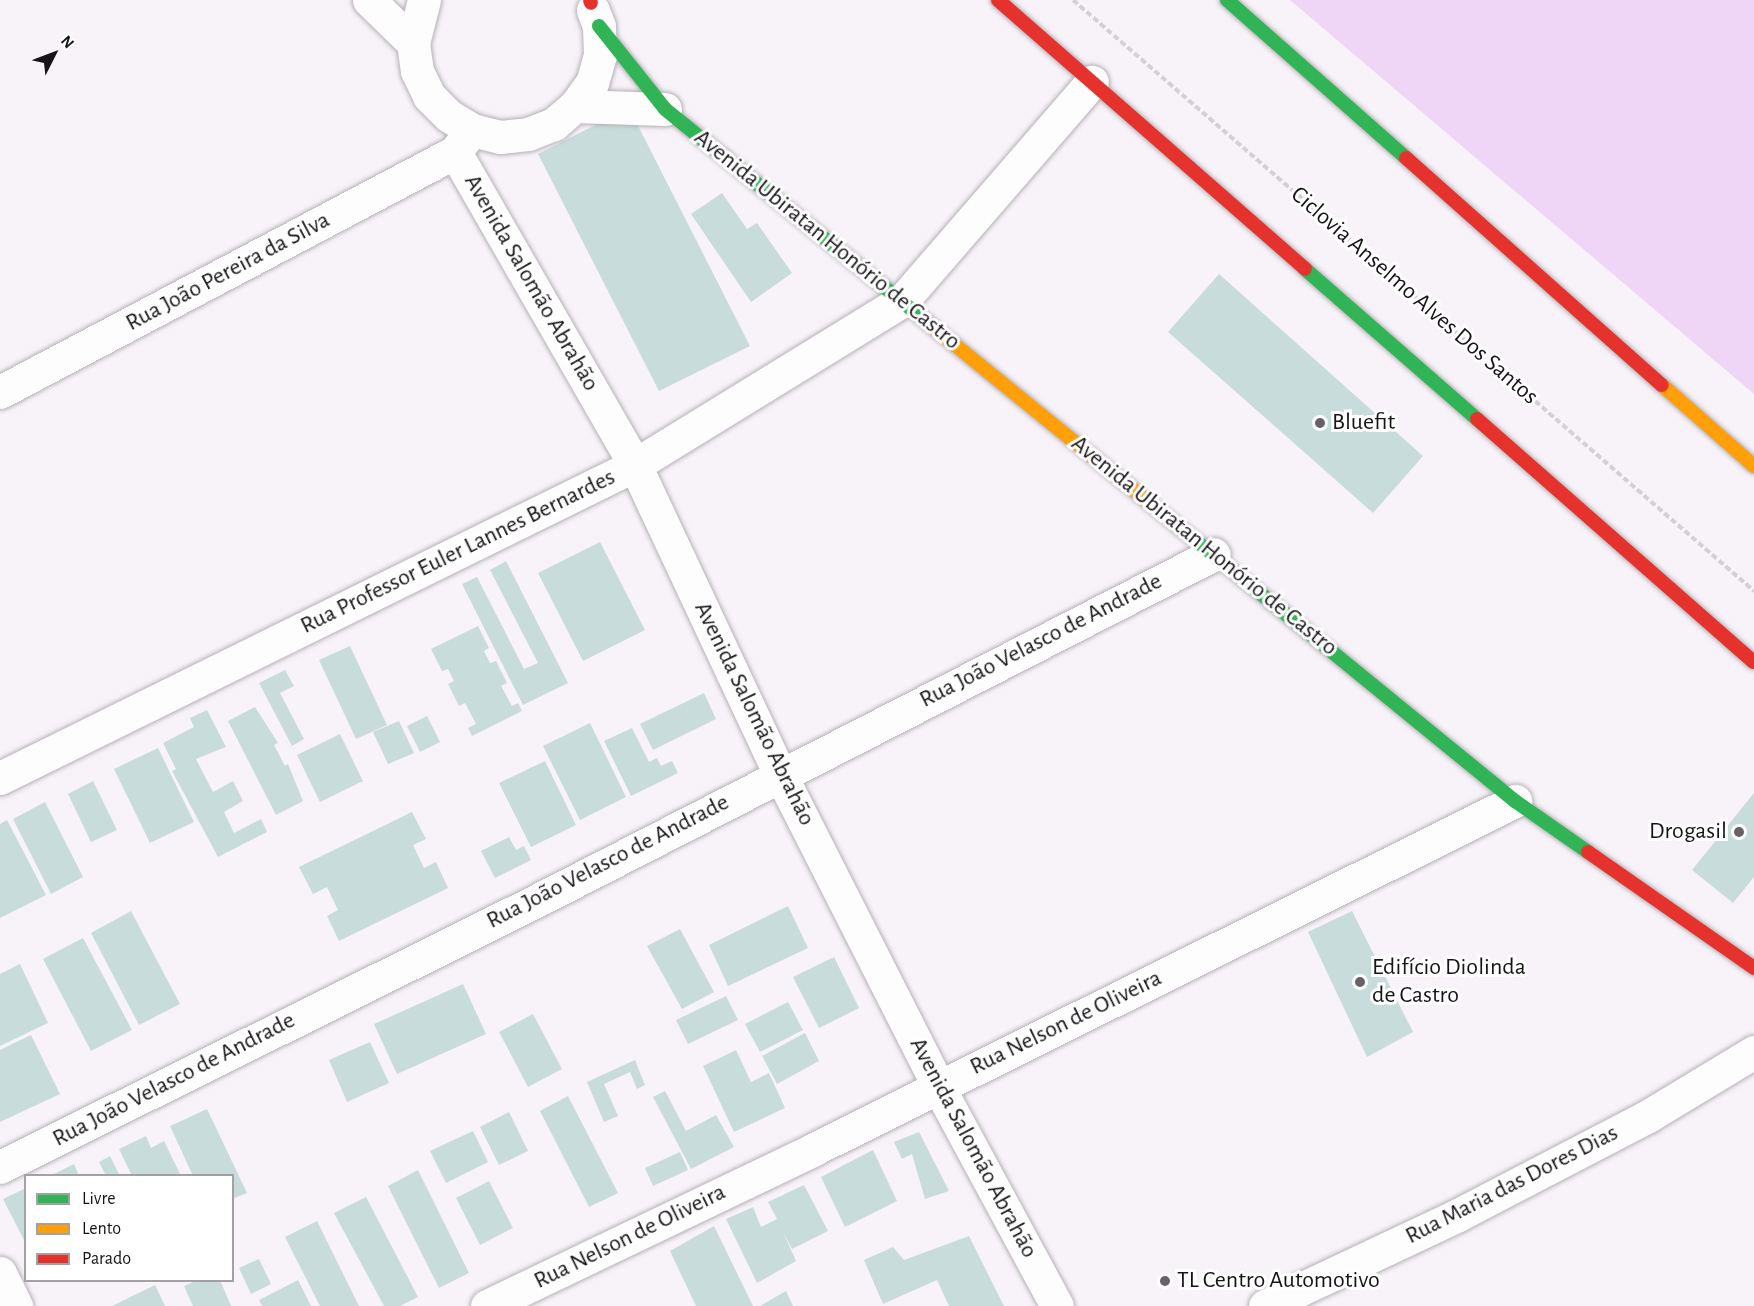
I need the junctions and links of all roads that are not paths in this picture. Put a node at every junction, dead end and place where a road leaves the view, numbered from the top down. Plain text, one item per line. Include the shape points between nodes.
1 (369, 0) edge
2 (424, 0) edge
3 (998, 0) edge
4 (1227, 0) edge
5 (592, 7) edge
6 (413, 43) junction
7 (1092, 82) junction
8 (575, 106) junction
9 (665, 109) junction
10 (464, 141) junction
11 (902, 301) junction
12 (0, 392) edge
13 (635, 465) junction
14 (1754, 466) edge
15 (1214, 554) junction
16 (1754, 662) edge
17 (780, 774) junction
18 (0, 778) edge
19 (1515, 801) junction
20 (1754, 968) edge
21 (1754, 1052) edge
22 (938, 1086) junction
23 (0, 1167) edge
24 (0, 1273) edge
25 (16, 1306) edge
26 (487, 1306) edge
27 (1057, 1306) edge
28 (1265, 1306) edge

1 - 6 street
2 - 6 street
3 - 7 main road
4 - 14 main road
5 - 8 street via 600,55 592,82
5 - 9 main road, Avenida Ubiratan Honório de Castro
6 - 10 street via 417,70 429,96 449,116
7 - 11 street, Rua Professor Euler Lannes Bernardes
7 - 16 main road
8 - 9 street
8 - 10 street via 554,124 528,134
9 - 11 main road, Avenida Ubiratan Honório de Castro
10 - 12 street, Rua João Pereira da Silva
10 - 13 street, Avenida Salomão Abrahão
11 - 13 street, Rua Professor Euler Lannes Bernardes
11 - 15 main road, Avenida Ubiratan Honório de Castro
13 - 17 street, Avenida Salomão Abrahão
13 - 18 street, Rua Professor Euler Lannes Bernardes
15 - 17 street, Rua João Velasco de Andrade
15 - 19 main road, Avenida Ubiratan Honório de Castro
17 - 22 street, Avenida Salomão Abrahão
17 - 23 street, Rua João Velasco de Andrade via 538,900
19 - 20 main road, Avenida Ubiratan Honório de Castro
19 - 22 street, Rua Nelson de Oliveira
21 - 28 street, Rua Maria das Dores Dias via 1648,1116 1458,1215
22 - 26 street, Rua Nelson de Oliveira
22 - 27 street, Avenida Salomão Abrahão
24 - 25 street

